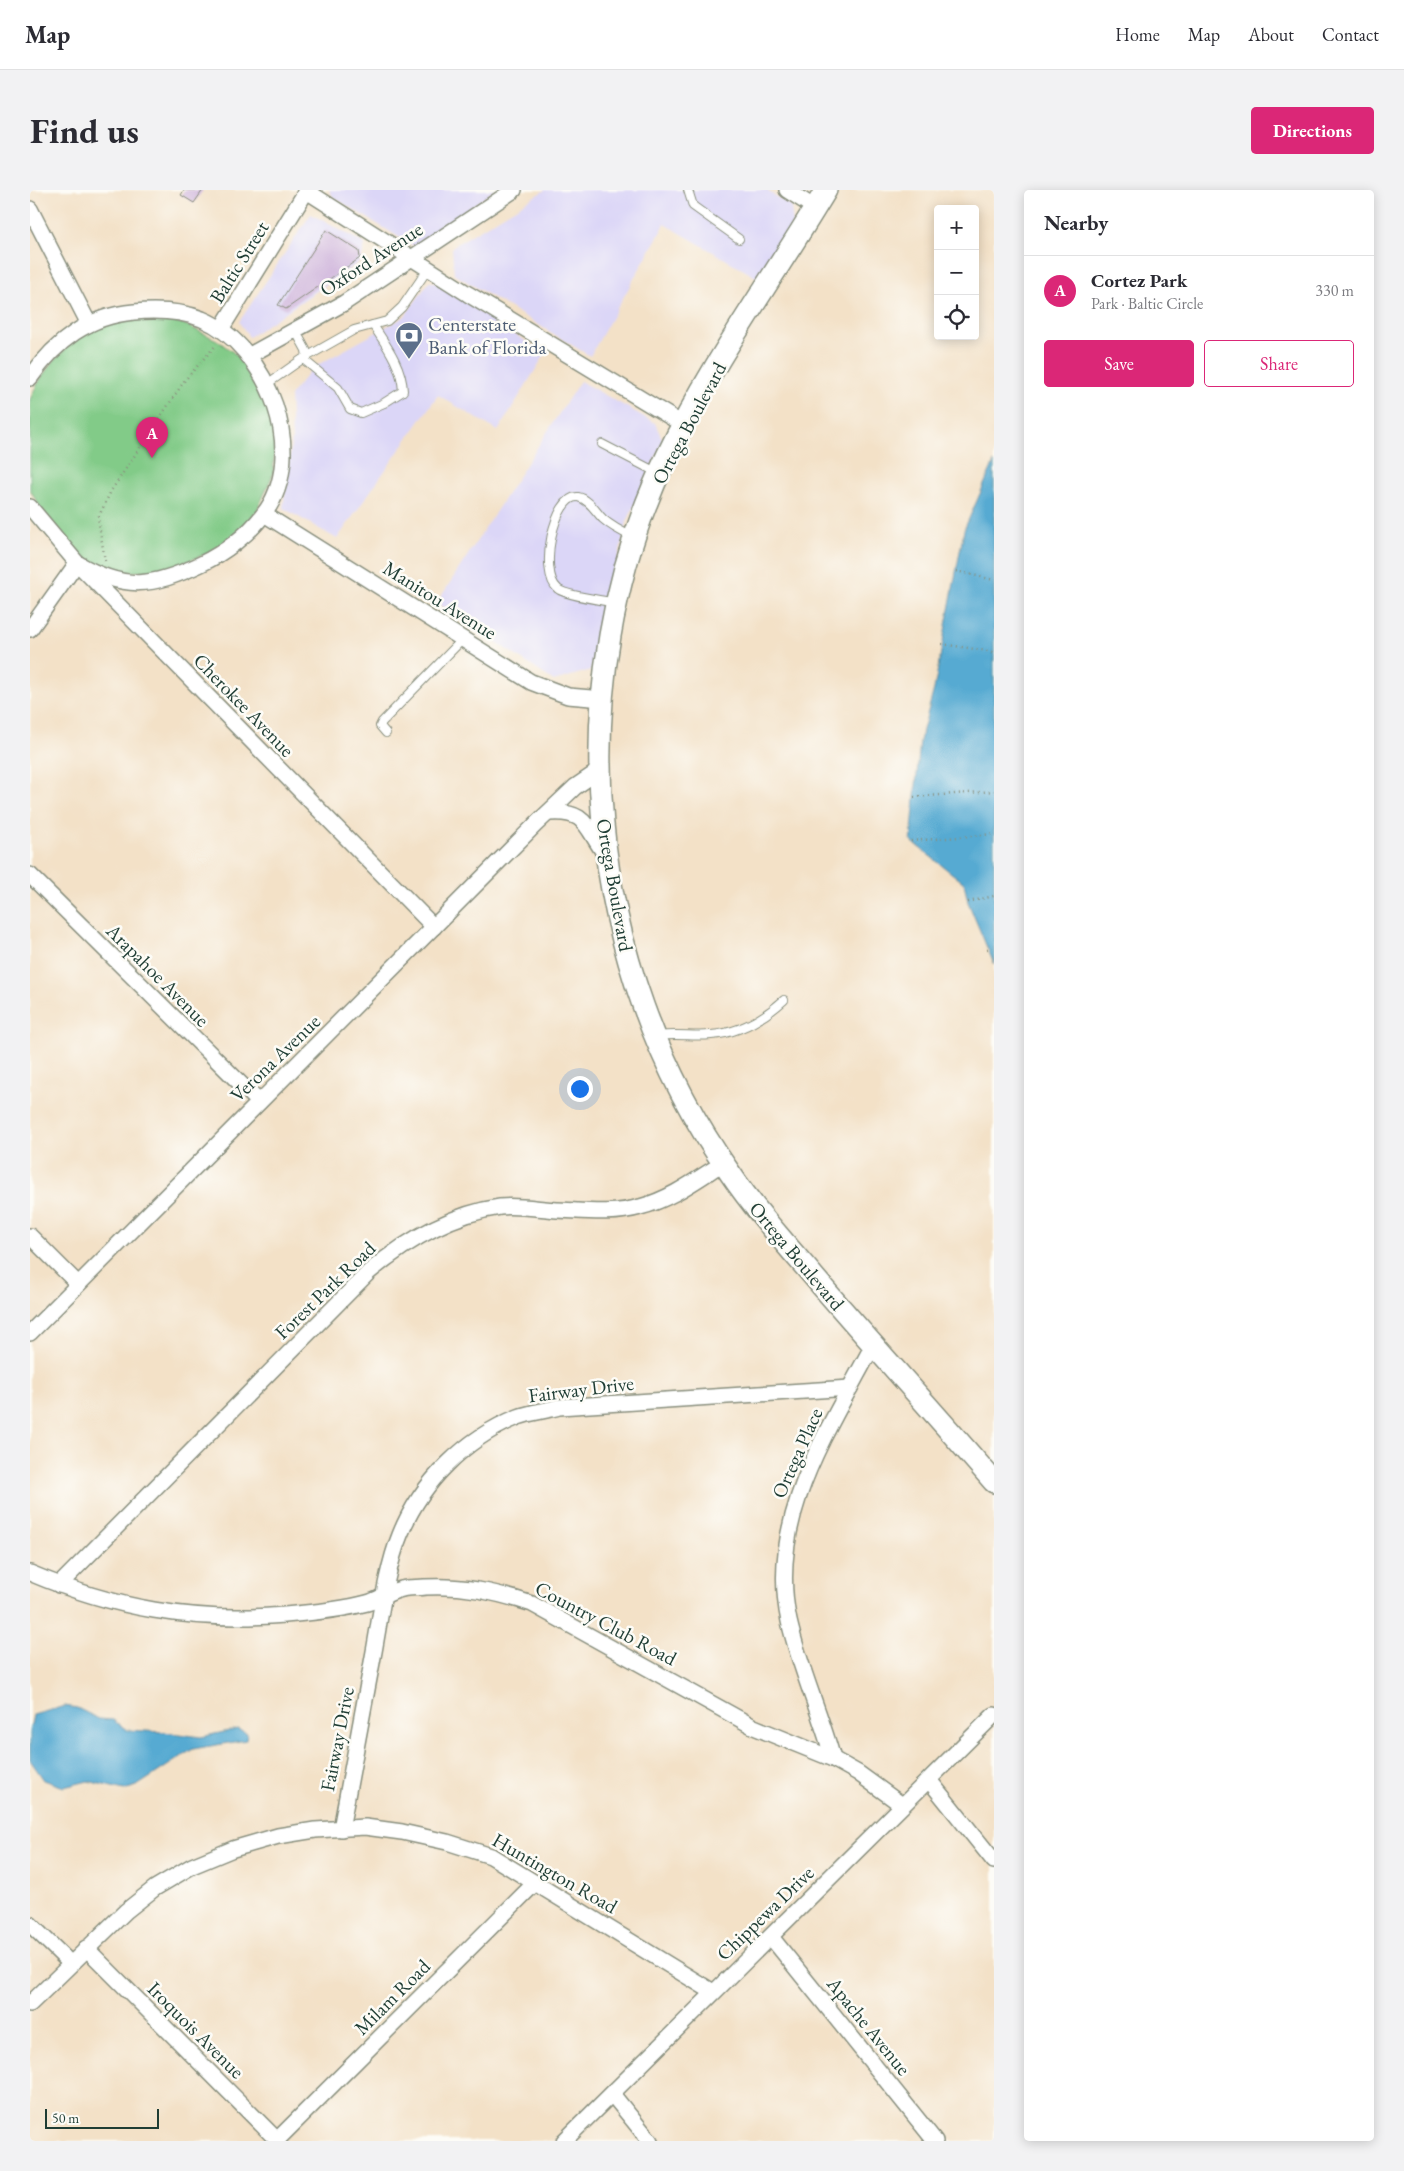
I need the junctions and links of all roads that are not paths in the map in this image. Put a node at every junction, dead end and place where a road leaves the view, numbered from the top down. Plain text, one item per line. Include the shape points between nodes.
1 (306, 190) edge
2 (514, 190) edge
3 (688, 190) edge
4 (787, 190) edge
5 (820, 199) edge
6 (30, 209) edge
7 (739, 239) dead end
8 (411, 258) junction
9 (428, 269) junction
10 (89, 324) junction
11 (373, 325) junction
12 (295, 330) junction
13 (222, 334) junction
14 (248, 356) junction
15 (305, 358) junction
16 (30, 378) edge
17 (267, 384) junction
18 (684, 425) junction
19 (602, 444) dead end
20 (659, 474) junction
21 (30, 507) edge
22 (264, 514) junction
23 (635, 538) junction
24 (77, 563) junction
25 (617, 603) junction
26 (30, 629) edge
27 (464, 638) junction
28 (603, 699) junction
29 (386, 732) dead end
30 (600, 770) junction
31 (549, 813) junction
32 (605, 854) junction
33 (30, 875) edge
34 (434, 927) junction
35 (784, 1000) dead end
36 (655, 1037) junction
37 (258, 1102) junction
38 (723, 1163) junction
39 (30, 1236) edge
40 (78, 1284) junction
41 (30, 1333) edge
42 (873, 1345) junction
43 (850, 1388) junction
44 (994, 1482) edge
45 (30, 1573) edge
46 (59, 1585) junction
47 (385, 1595) junction
48 (994, 1715) edge
49 (833, 1758) junction
50 (929, 1780) junction
51 (902, 1805) junction
52 (341, 1829) junction
53 (994, 1861) edge
54 (536, 1883) junction
55 (30, 1924) edge
56 (771, 1936) junction
57 (86, 1948) junction
58 (70, 1963) junction
59 (712, 1992) junction
60 (30, 2004) edge
61 (612, 2094) junction
62 (278, 2140) edge
63 (564, 2141) edge
64 (650, 2141) edge
65 (936, 2141) edge

1 - 8 street
1 - 13 street, Baltic Street
2 - 8 street, Oxford Avenue
3 - 7 lane via 693,206
4 - 5 street
5 - 18 main road, Ortega Boulevard
6 - 10 street
8 - 9 street
8 - 12 street, Oxford Avenue
9 - 11 lane via 402,307 387,321
9 - 18 street
10 - 13 street via 122,313 158,311 201,319
10 - 16 street via 66,337
11 - 15 lane via 354,330
11 - 15 lane via 403,377 403,390 384,403 362,412 350,409 338,388
12 - 14 street, Oxford Avenue
12 - 15 lane via 306,350
13 - 14 street
14 - 17 street
15 - 17 lane
17 - 22 street via 279,418 282,455 276,488
18 - 20 main road, Ortega Boulevard
19 - 20 lane
20 - 23 main road, Ortega Boulevard
21 - 24 street, Cherokee Avenue
22 - 24 street via 241,538 207,561 153,582 126,583 101,576
22 - 27 street, Manitou Avenue
23 - 25 main road, Ortega Boulevard
23 - 25 lane via 618,530 587,501 577,497 568,499 561,506 548,552 551,581 559,590
24 - 26 street
24 - 34 street, Cherokee Avenue
25 - 28 main road, Ortega Boulevard
27 - 28 street, Manitou Avenue via 531,682 553,692
27 - 29 lane via 382,722 380,726
28 - 30 main road, Ortega Boulevard
30 - 31 street, Verona Avenue via 575,787
30 - 32 main road, Ortega Boulevard
31 - 32 street via 566,812 581,818
31 - 34 street, Verona Avenue
32 - 36 main road, Ortega Boulevard via 624,947
33 - 37 street, Arapahoe Avenue
34 - 37 street, Verona Avenue
35 - 36 lane via 764,1017 740,1029 711,1035
36 - 38 main road, Ortega Boulevard via 673,1078
37 - 40 street, Verona Avenue
38 - 42 main road, Ortega Boulevard via 764,1218
38 - 46 street, Forest Park Road via 674,1194 639,1208 610,1212 500,1207 461,1218 395,1250 369,1272
39 - 40 street
40 - 41 street, Verona Avenue
42 - 43 street, Ortega Place
42 - 44 main road, Ortega Boulevard
43 - 47 street, Fairway Drive via 559,1408 519,1417 488,1432 456,1455 434,1478 400,1535
43 - 49 street, Ortega Place via 805,1477 791,1519 787,1548 789,1619
45 - 46 street, Country Club Road
46 - 47 street, Country Club Road via 118,1604 169,1613 223,1617 285,1615 367,1603
47 - 49 street, Country Club Road via 402,1588 472,1587 532,1604 754,1727
47 - 52 street, Fairway Drive
48 - 50 street, Chippewa Drive
49 - 51 street, Country Club Road
50 - 51 street, Chippewa Drive
50 - 53 street
51 - 56 street, Chippewa Drive
52 - 54 street, Huntington Road via 365,1827 447,1842 491,1856
52 - 57 street, Huntington Road via 278,1836 233,1849 192,1866 155,1888
54 - 59 street, Huntington Road
54 - 62 street, Milam Road
55 - 58 street
56 - 59 street, Chippewa Drive
56 - 65 street, Apache Avenue
57 - 58 street, Huntington Road
57 - 62 street, Iroquois Avenue
58 - 60 street, Huntington Road
59 - 61 street, Chippewa Drive
61 - 63 street, Chippewa Drive
61 - 64 street

